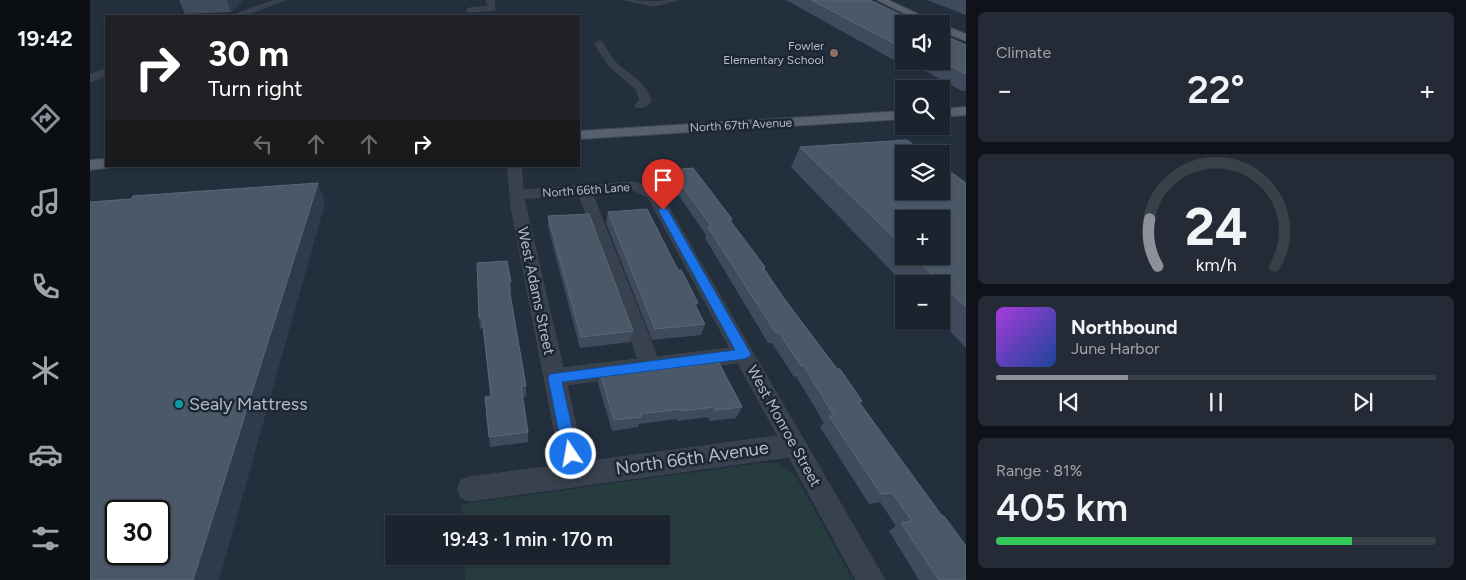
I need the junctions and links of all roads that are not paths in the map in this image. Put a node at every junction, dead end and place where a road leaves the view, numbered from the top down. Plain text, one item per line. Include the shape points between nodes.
1 (282, 0) edge
2 (490, 0) edge
3 (629, 0) edge
4 (674, 0) edge
5 (881, 0) edge
6 (470, 10) dead end
7 (238, 15) edge
8 (914, 15) edge
9 (950, 31) edge
10 (966, 38) edge
11 (598, 44) dead end
12 (105, 72) edge
13 (90, 79) edge
14 (640, 106) dead end
15 (966, 112) edge
16 (950, 113) edge
17 (895, 116) edge
18 (580, 135) edge
19 (105, 164) edge
20 (90, 165) edge
21 (514, 167) edge
22 (584, 190) junction
23 (654, 194) joint
24 (517, 195) junction
25 (744, 354) junction
26 (651, 366) junction
27 (554, 378) junction
28 (795, 444) junction
29 (575, 474) junction
30 (470, 489) dead end
31 (871, 580) edge

1 - 7 street
2 - 6 street via 492,8
3 - 4 street via 654,4
5 - 8 main road
9 - 10 main road
11 - 14 street via 613,65 630,76 645,94 646,101
12 - 13 street
15 - 16 main road
17 - 18 main road, North 67th Avenue
19 - 20 main road
21 - 24 street, West Adams Street
22 - 23 street, North 66th Lane via 634,186
22 - 24 street, North 66th Lane
22 - 26 street
23 - 25 street, West Monroe Street
24 - 27 street, West Adams Street
25 - 26 street
25 - 28 street, West Monroe Street
26 - 27 street
27 - 29 street, West Adams Street
28 - 29 street, North 66th Avenue
28 - 31 street, West Monroe Street
29 - 30 street, North 66th Avenue

